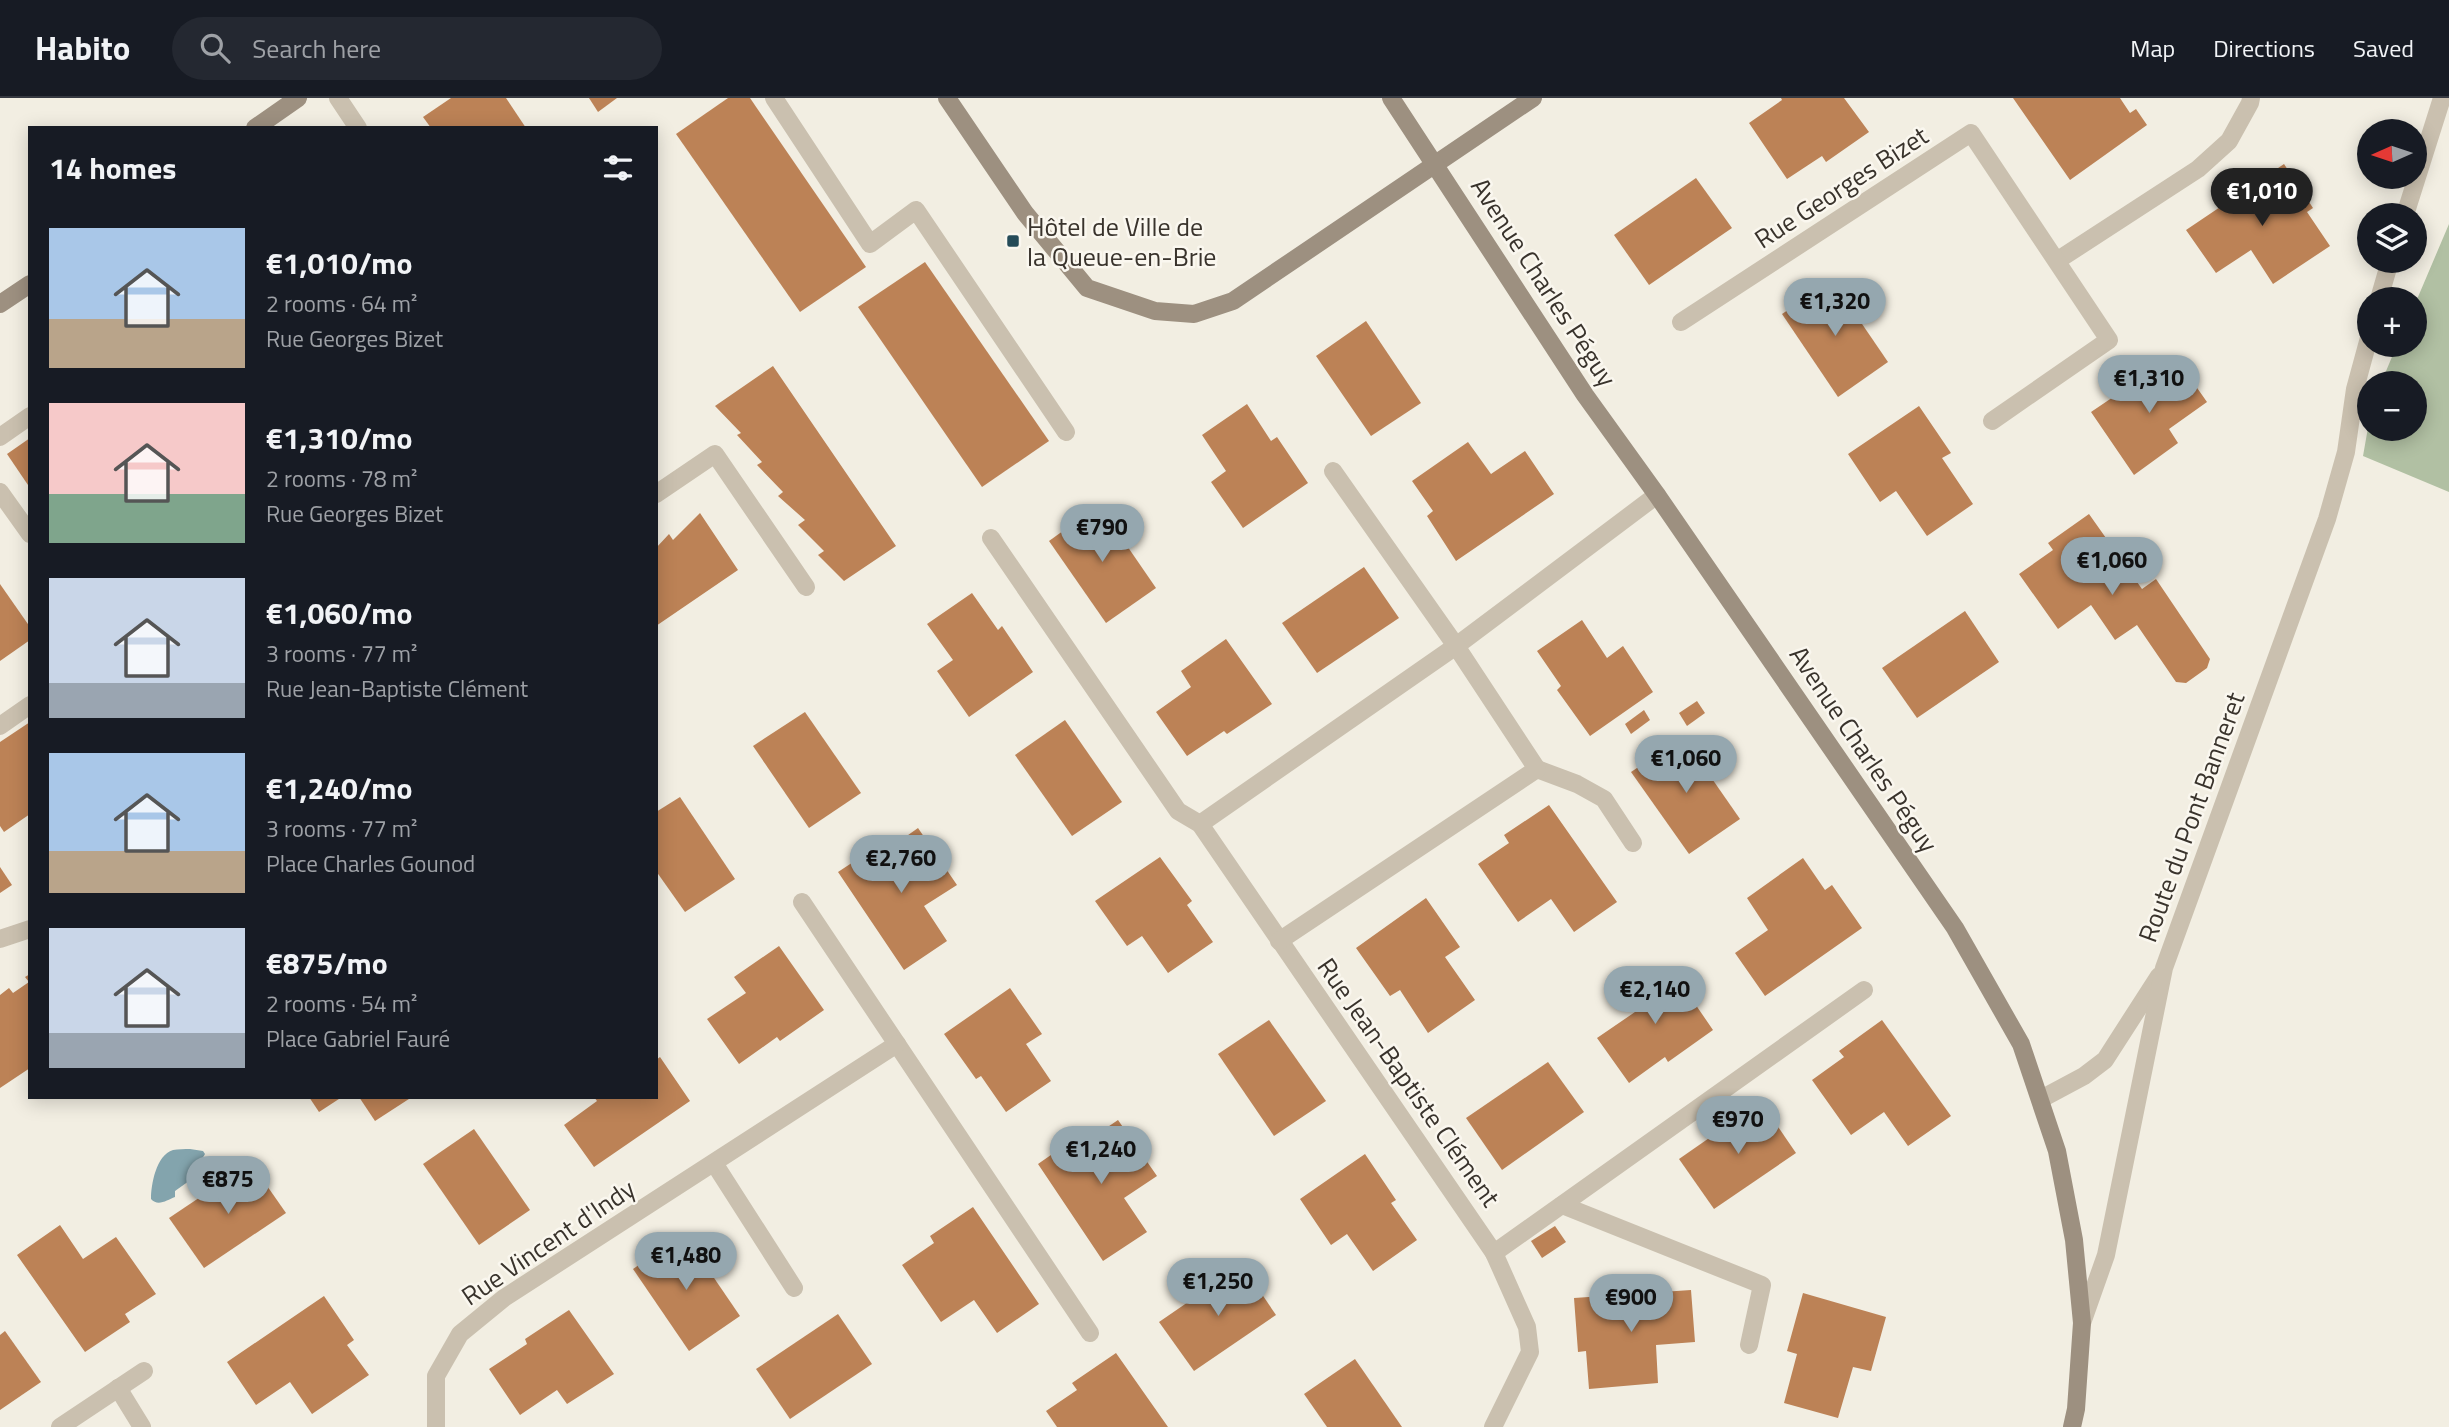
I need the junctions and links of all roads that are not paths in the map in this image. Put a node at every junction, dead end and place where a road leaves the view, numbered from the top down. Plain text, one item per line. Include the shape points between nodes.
1 (298, 98) edge
2 (338, 98) edge
3 (774, 98) edge
4 (947, 98) edge
5 (1391, 98) edge
6 (1533, 98) edge
7 (2250, 98) edge
8 (2442, 98) edge
9 (259, 126) edge
10 (357, 126) edge
11 (1436, 165) junction
12 (2409, 203) edge
13 (2058, 260) junction
14 (28, 285) edge
15 (0, 304) edge
16 (1681, 322) dead end
17 (2364, 357) edge
18 (28, 417) edge
19 (1992, 421) dead end
20 (1066, 432) dead end
21 (0, 437) edge
22 (1333, 471) dead end
23 (0, 492) edge
24 (658, 493) edge
25 (1657, 495) junction
26 (28, 531) edge
27 (990, 538) dead end
28 (806, 587) dead end
29 (1456, 646) junction
30 (28, 706) edge
31 (0, 726) edge
32 (1537, 768) junction
33 (1200, 824) junction
34 (1633, 843) dead end
35 (802, 902) dead end
36 (28, 930) edge
37 (0, 939) edge
38 (1279, 941) junction
39 (2164, 968) junction
40 (1864, 990) dead end
41 (897, 1044) junction
42 (2041, 1099) junction
43 (714, 1163) junction
44 (1562, 1205) junction
45 (1494, 1253) junction
46 (794, 1288) dead end
47 (2082, 1323) junction
48 (1090, 1333) dead end
49 (1749, 1345) dead end
50 (144, 1371) dead end
51 (118, 1388) junction
52 (60, 1427) edge
53 (142, 1427) edge
54 (436, 1427) edge
55 (1493, 1427) edge
56 (2072, 1427) edge

1 - 9 street
2 - 10 street
3 - 20 street via 870,244 916,210
4 - 11 street via 1025,213 1087,288 1155,311 1194,314 1233,301
5 - 11 street, Avenue Charles Péguy
6 - 11 street
7 - 13 street via 2229,141 2198,169
8 - 12 street
11 - 25 street, Avenue Charles Péguy via 1585,395
13 - 16 street, Rue Georges Bizet via 1971,133
13 - 19 street, Rue Georges Bizet via 2109,340
14 - 15 street
17 - 39 street, Route du Pont Banneret via 2346,452 2327,519
18 - 21 street
22 - 29 street
23 - 26 street
24 - 28 street via 715,454
25 - 29 street
25 - 42 street, Avenue Charles Péguy via 1955,928 2021,1044
27 - 33 street, Rue Jean-Baptiste Clément via 1178,811
29 - 32 street
29 - 33 street
30 - 31 street
32 - 34 street via 1604,799
32 - 38 street
33 - 38 street, Rue Jean-Baptiste Clément
35 - 41 street
36 - 37 street
38 - 45 street, Rue Jean-Baptiste Clément
39 - 42 street via 2105,1060
39 - 47 street, Route du Pont Banneret via 2106,1255
40 - 44 street
41 - 43 street, Rue Vincent d'Indy
41 - 48 street
42 - 47 street, Avenue Charles Péguy via 2057,1151 2074,1240
43 - 46 street
43 - 54 street, Rue Vincent d'Indy via 504,1298 460,1334 436,1376
44 - 45 street
44 - 49 street via 1762,1285
45 - 55 street, Rue Jean-Baptiste Clément via 1527,1327 1530,1352
47 - 56 street, Avenue Charles Péguy
50 - 51 street
51 - 52 street
51 - 53 street

